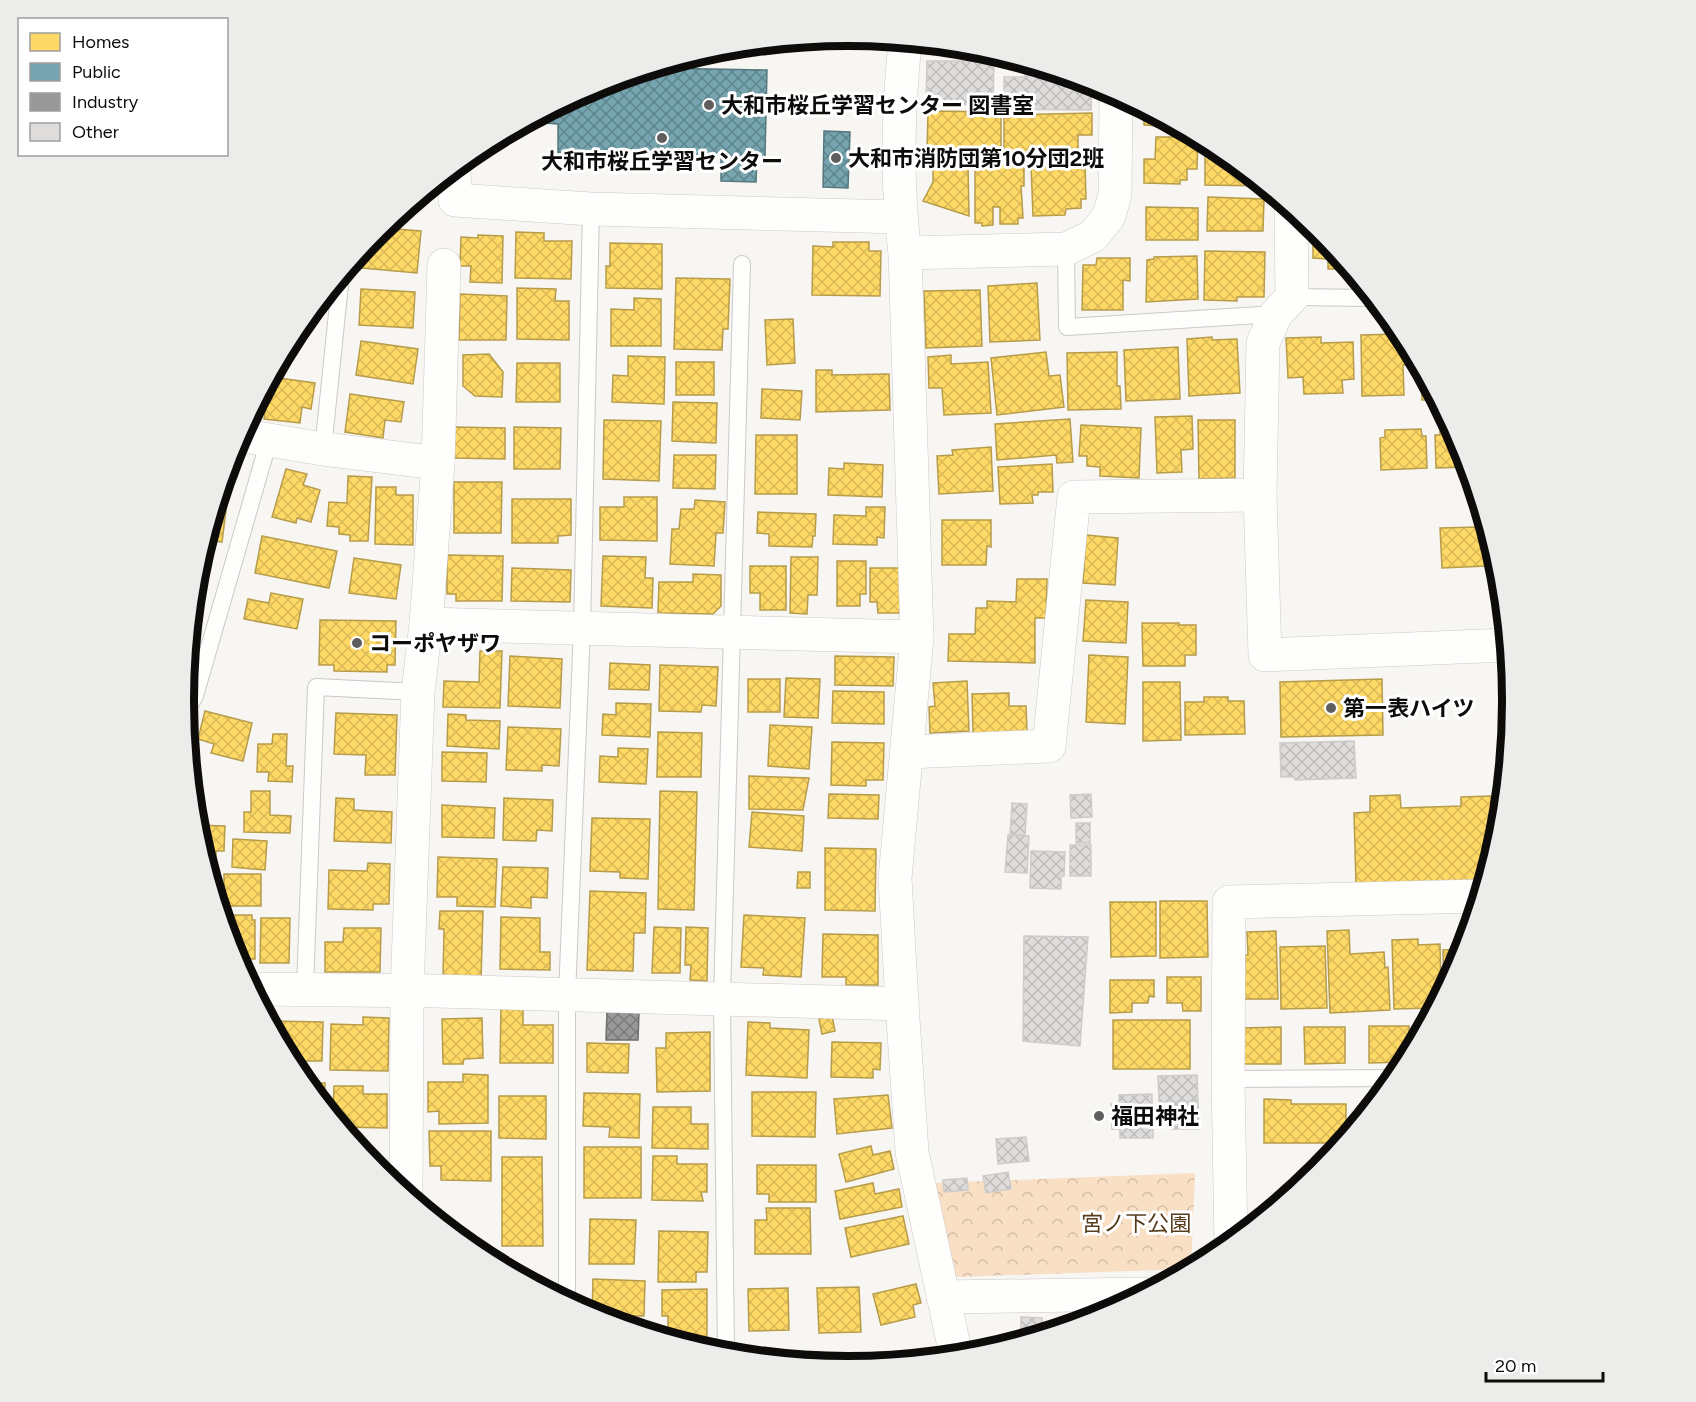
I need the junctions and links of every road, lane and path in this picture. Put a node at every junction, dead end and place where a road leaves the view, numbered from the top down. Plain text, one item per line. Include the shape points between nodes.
1 (904, 49) edge
2 (1116, 104) edge
3 (454, 179) edge
4 (591, 209) junction
5 (900, 217) junction
6 (1290, 219) edge
7 (1066, 249) junction
8 (905, 253) junction
9 (742, 264) dead end
10 (444, 265) dead end
11 (339, 290) edge
12 (1364, 299) edge
13 (1284, 306) junction
14 (254, 438) edge
15 (323, 449) junction
16 (438, 463) junction
17 (1260, 495) junction
18 (426, 624) junction
19 (582, 628) junction
20 (732, 632) junction
21 (917, 637) junction
22 (1500, 645) edge
23 (418, 692) junction
24 (194, 698) edge
25 (908, 752) junction
26 (1472, 896) edge
27 (261, 989) edge
28 (305, 990) junction
29 (407, 991) junction
30 (567, 995) junction
31 (722, 999) junction
32 (902, 1004) junction
33 (1382, 1078) edge
34 (1228, 1079) junction
35 (406, 1184) edge
36 (1231, 1231) edge
37 (567, 1292) edge
38 (1123, 1294) edge
39 (943, 1297) junction
40 (726, 1344) edge
41 (954, 1347) edge

1 - 5 street
2 - 7 street via 1115,194 1109,216 1093,236
3 - 4 street via 455,200
4 - 5 street
4 - 19 lane
5 - 8 street
6 - 13 street
7 - 8 street
7 - 13 lane via 1067,327
8 - 21 street
9 - 20 lane
10 - 16 street
11 - 15 lane
12 - 13 lane
13 - 17 street via 1263,343
14 - 15 street
14 - 24 lane
15 - 16 street
16 - 18 street
17 - 22 street via 1265,655
17 - 25 street via 1074,497 1049,746
18 - 19 street
18 - 23 street
19 - 20 street
19 - 30 lane
20 - 21 street
20 - 31 lane
21 - 25 street
23 - 28 lane via 316,687
23 - 29 street
25 - 32 street via 895,878
26 - 34 street via 1229,902
27 - 28 street
28 - 29 street
29 - 30 street
29 - 35 street
30 - 31 street
30 - 37 lane
31 - 32 street
31 - 40 lane
32 - 39 street via 912,1152
33 - 34 lane
34 - 36 street
38 - 39 street
39 - 41 street

